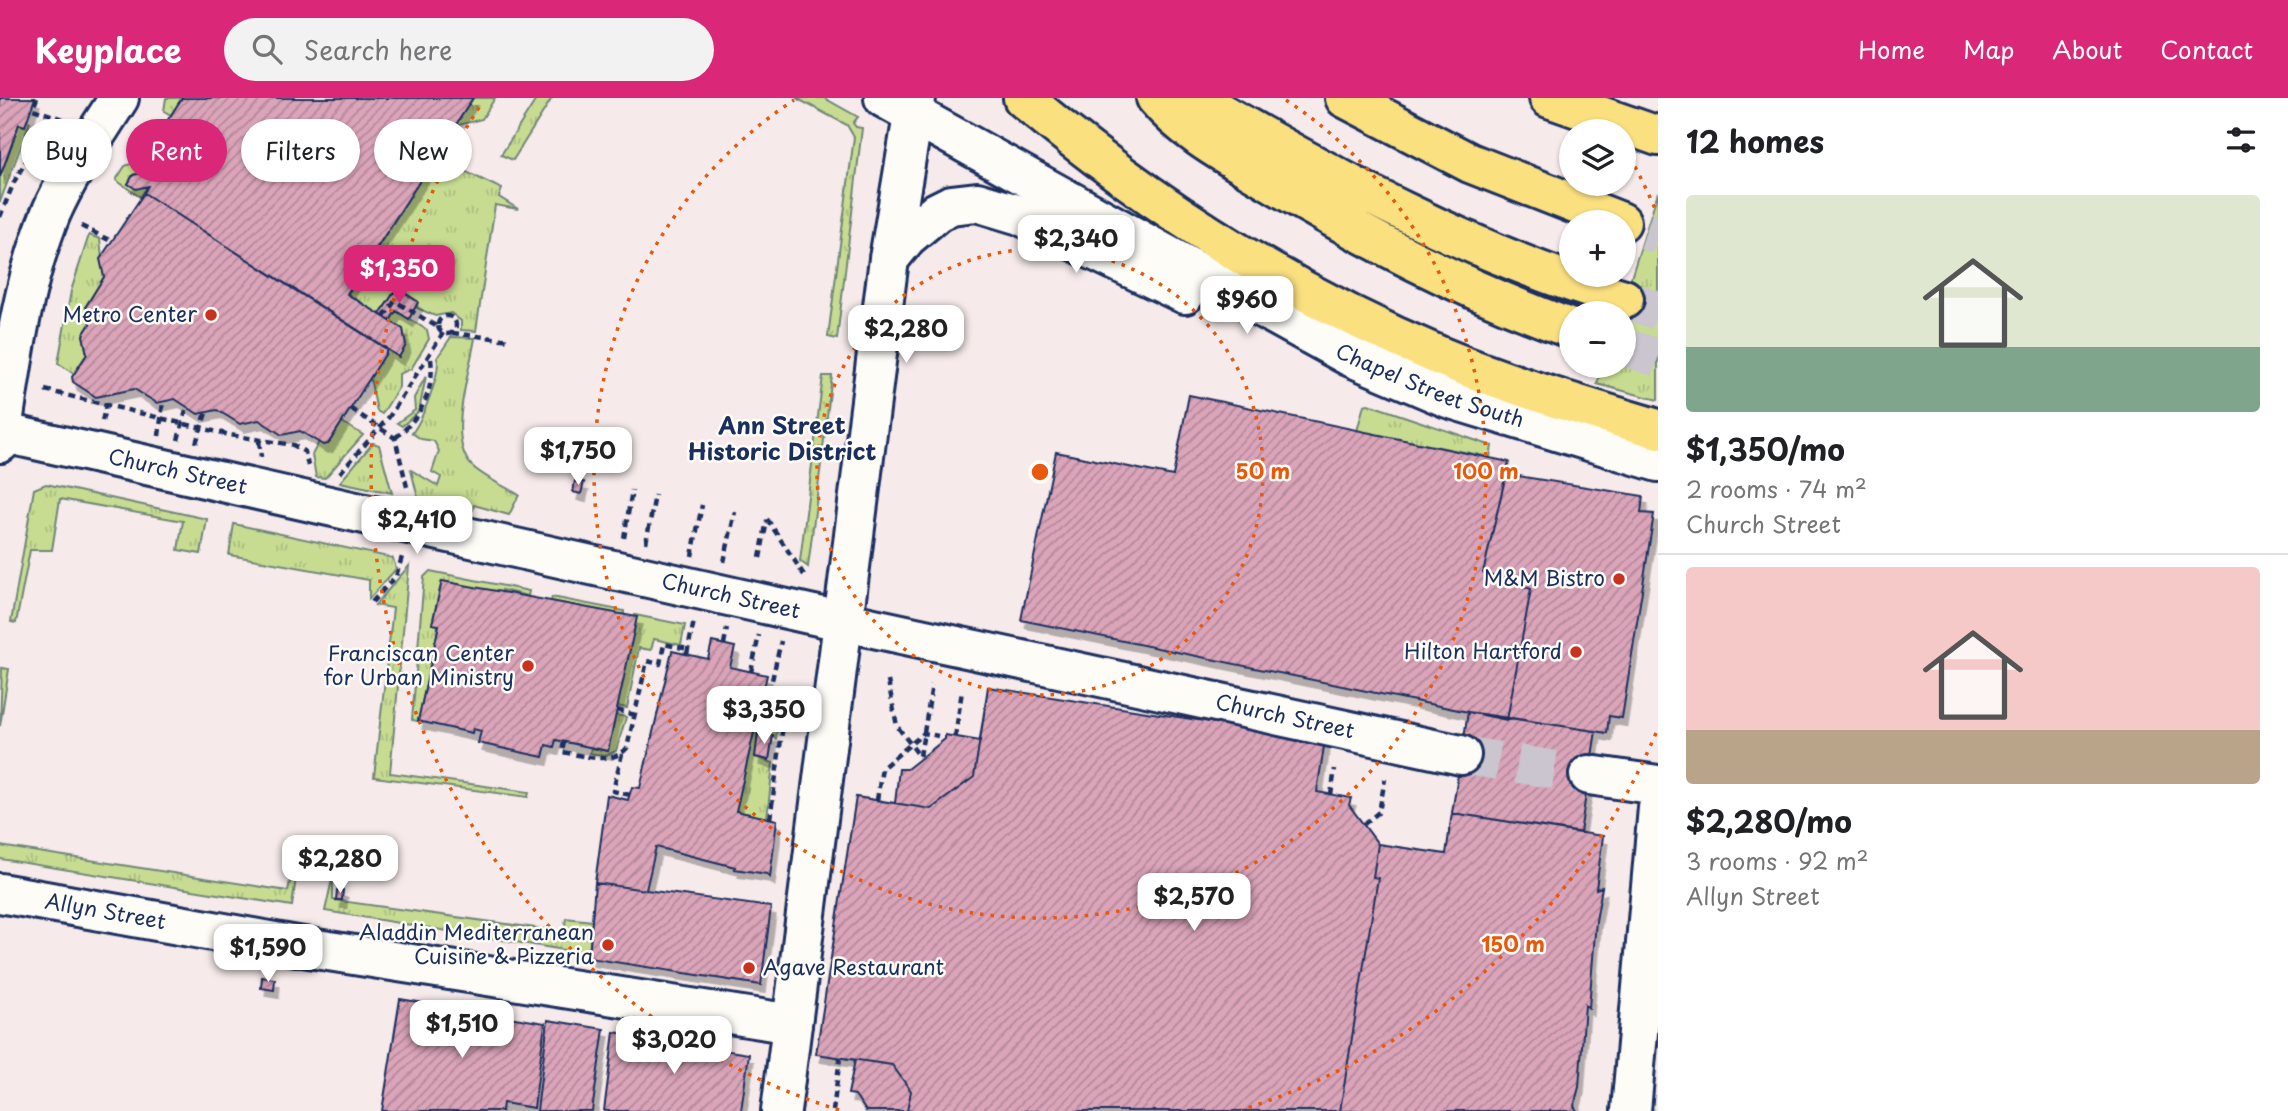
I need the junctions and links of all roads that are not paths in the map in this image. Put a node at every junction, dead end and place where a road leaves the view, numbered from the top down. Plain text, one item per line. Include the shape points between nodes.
1 (119, 98) edge
2 (1023, 98) edge
3 (1156, 98) edge
4 (1195, 98) edge
5 (1345, 98) edge
6 (1549, 98) edge
7 (905, 103) edge
8 (1658, 136) edge
9 (1589, 210) edge
10 (889, 259) junction
11 (1625, 299) tunnel mouth
12 (1259, 309) junction
13 (1559, 324) edge
14 (1658, 429) edge
15 (1, 435) edge
16 (1658, 462) edge
17 (844, 621) junction
18 (1461, 755) tunnel mouth
19 (1589, 775) tunnel mouth
20 (1658, 785) edge
21 (1658, 808) edge
22 (0, 893) edge
23 (792, 1024) junction
24 (781, 1111) edge
25 (1631, 1111) edge

1 - 15 street via 67,181 45,229 23,305
2 - 14 highway via 1166,207 1331,305 1470,368
3 - 13 highway via 1214,146 1350,227 1466,287
4 - 11 highway via 1450,233 1556,277
5 - 9 highway via 1470,163
6 - 8 highway
7 - 10 street
7 - 12 street, Chapel Street South
10 - 12 street via 936,212 977,202 1020,215 1187,295
10 - 17 street
12 - 16 street, Chapel Street South via 1349,356 1438,394
15 - 17 street, Church Street
17 - 18 street, Church Street
17 - 23 street
19 - 20 street
21 - 25 street
22 - 23 street, Allyn Street via 297,946
23 - 24 street

